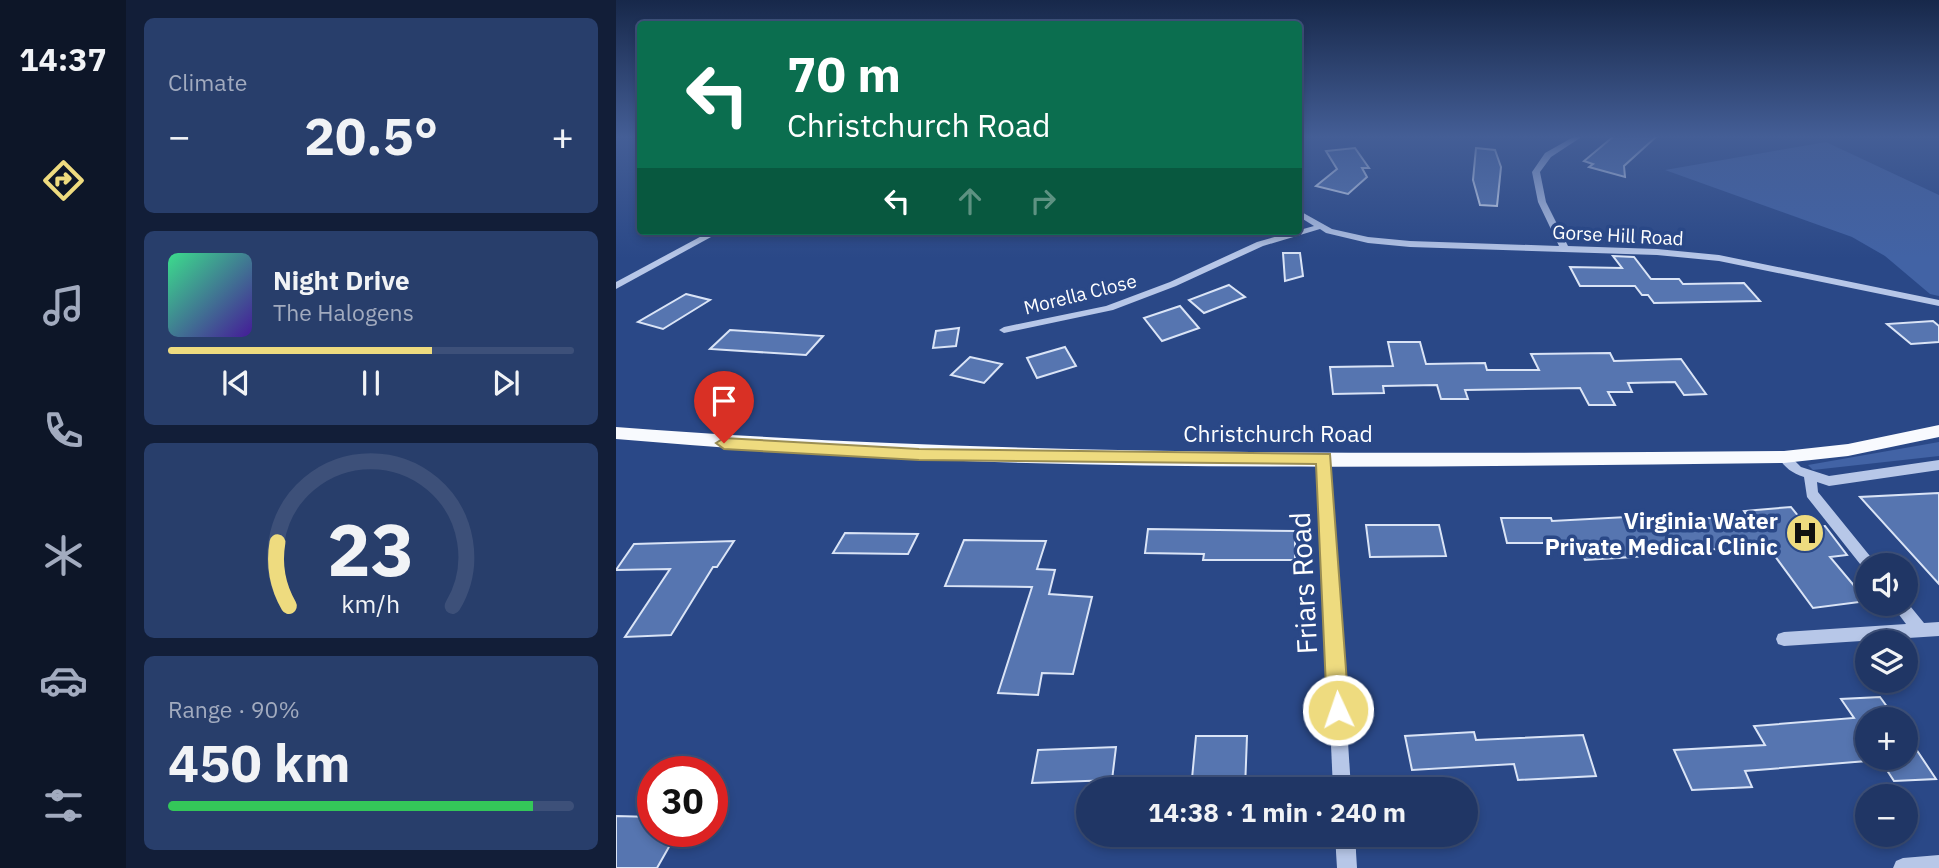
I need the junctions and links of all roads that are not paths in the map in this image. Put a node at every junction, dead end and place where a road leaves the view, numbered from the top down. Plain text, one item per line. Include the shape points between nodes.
1 (1536, 177) edge
2 (1302, 215) edge
3 (1319, 227) junction
4 (1302, 232) edge
5 (711, 235) edge
6 (1292, 235) edge
7 (1565, 249) junction
8 (616, 286) edge
9 (1939, 303) edge
10 (1004, 330) dead end
11 (1939, 431) edge
12 (616, 433) edge
13 (1784, 457) junction
14 (1324, 458) junction
15 (1939, 465) edge
16 (1810, 477) junction
17 (1860, 553) edge
18 (1909, 616) edge
19 (1939, 629) edge
20 (1920, 630) junction
21 (1784, 639) dead end
22 (1341, 777) edge
23 (1346, 847) edge
24 (1939, 865) edge
25 (1347, 868) edge
26 (1903, 868) edge

1 - 7 street
2 - 3 street, Gorse Hill Road
3 - 4 street, Morella Close
3 - 7 street, Gorse Hill Road via 1389,242
5 - 8 street
6 - 10 street, Morella Close via 1249,248 1109,308
7 - 9 street, Gorse Hill Road via 1719,258
11 - 13 main road, Christchurch Road via 1848,450
12 - 14 main road, Christchurch Road via 752,446 919,454
13 - 14 main road, Christchurch Road
13 - 16 street
14 - 22 street, Friars Road
15 - 16 street via 1845,480
16 - 17 street via 1812,493
18 - 20 street
19 - 20 street
20 - 21 street
23 - 25 street
24 - 26 street

